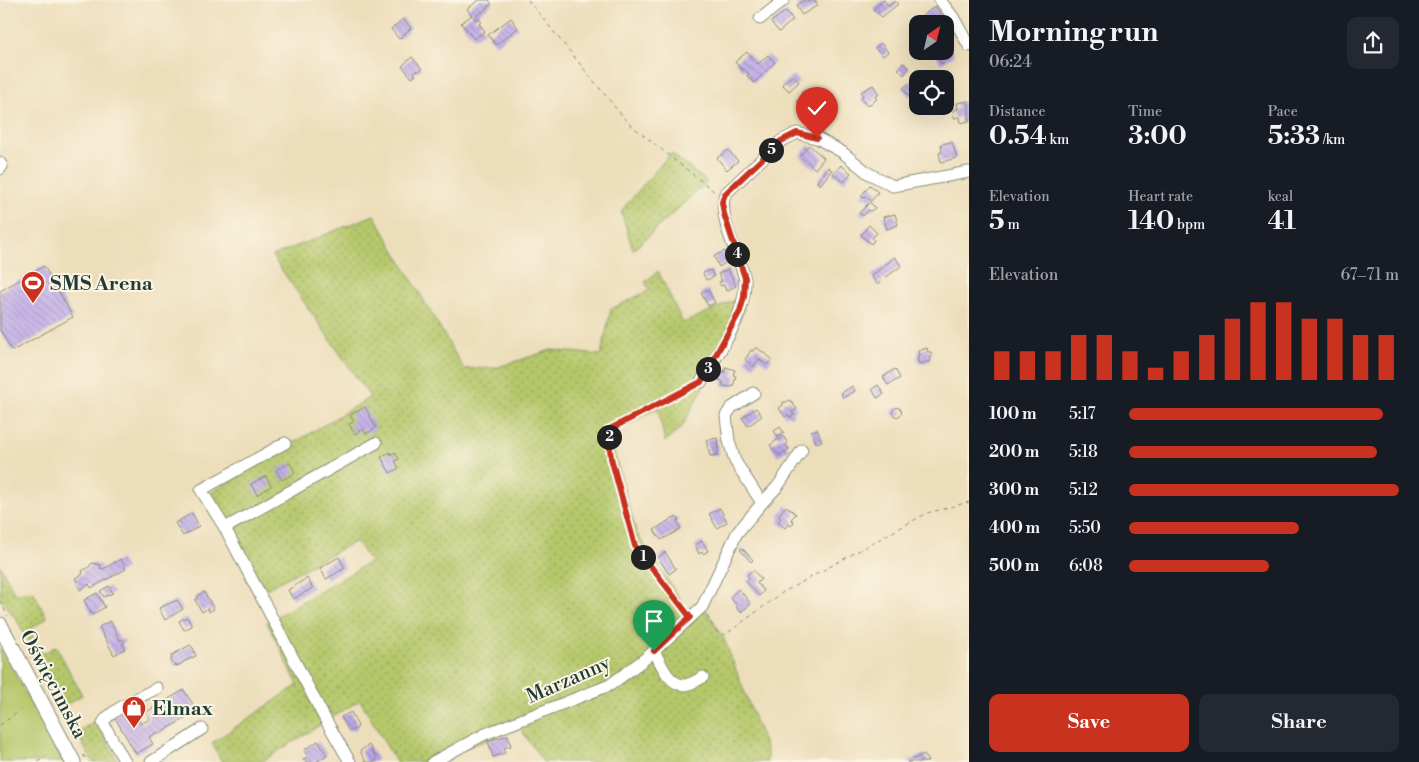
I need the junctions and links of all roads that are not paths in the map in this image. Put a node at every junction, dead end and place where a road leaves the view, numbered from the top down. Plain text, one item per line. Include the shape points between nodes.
1 (784, 0) edge
2 (940, 0) edge
3 (760, 19) dead end
4 (969, 46) edge
5 (969, 172) edge
6 (701, 382) road end
7 (754, 393) dead end
8 (285, 443) dead end
9 (376, 443) dead end
10 (802, 450) dead end
11 (762, 503) junction
12 (225, 528) junction
13 (3, 619) edge
14 (654, 651) junction
15 (703, 677) dead end
16 (157, 688) dead end
17 (202, 729) dead end
18 (73, 762) edge
19 (125, 762) edge
20 (151, 762) edge
21 (350, 762) edge
22 (433, 762) edge

1 - 3 street
2 - 4 street
5 - 6 street via 893,186 817,138 797,133 781,141 725,194 723,200 724,214 745,278 744,297 740,311
7 - 11 street via 731,408 726,416 735,461
8 - 12 street via 200,490
9 - 12 street
10 - 11 street, Marzanny via 778,486
11 - 14 street, Marzanny via 737,533 702,607
12 - 21 street
13 - 18 main road, Oświęcimska
14 - 15 street via 668,676 676,683 687,685
14 - 22 street, Marzanny via 610,685 484,734
16 - 19 street via 104,720
17 - 20 street

